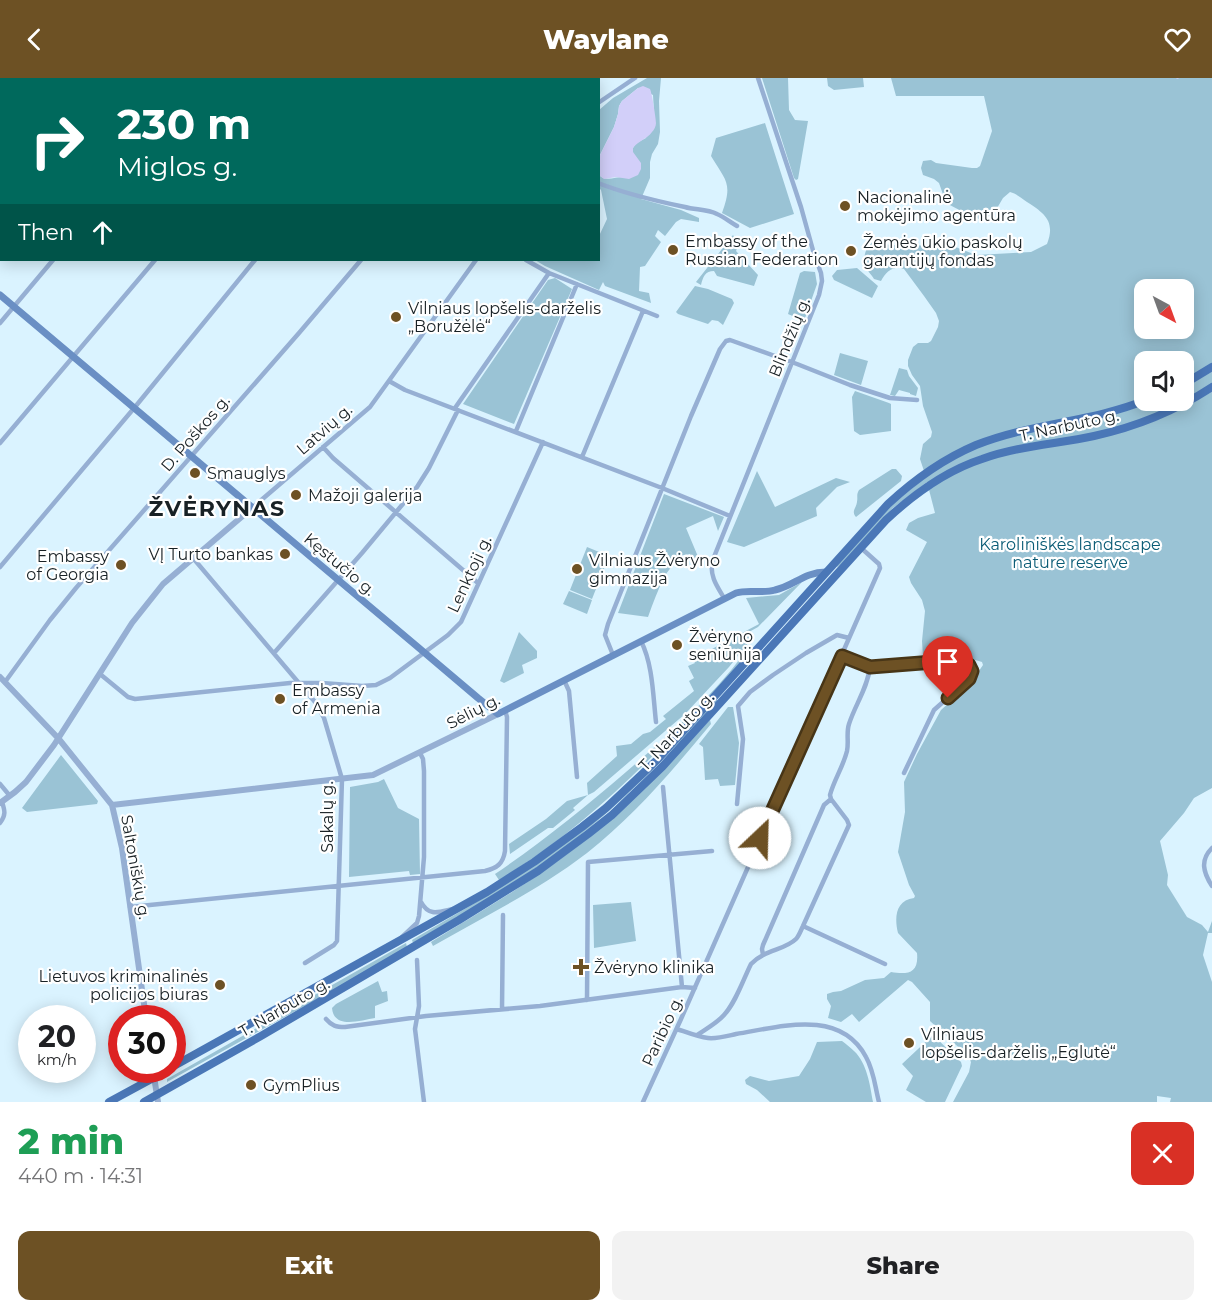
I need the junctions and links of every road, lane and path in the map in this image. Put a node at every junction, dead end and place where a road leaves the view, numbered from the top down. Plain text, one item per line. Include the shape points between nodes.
1 (635, 78) edge
2 (758, 78) edge
3 (600, 102) edge
4 (600, 184) edge
5 (737, 226) dead end
6 (51, 261) edge
7 (153, 261) edge
8 (254, 261) edge
9 (360, 261) edge
10 (475, 261) edge
11 (528, 261) edge
12 (549, 273) junction
13 (577, 284) junction
14 (0, 295) edge
15 (14, 306) junction
16 (643, 311) junction
17 (657, 316) dead end
18 (0, 323) edge
19 (73, 356) junction
20 (792, 362) junction
21 (1212, 367) edge
22 (1194, 378) edge
23 (389, 381) junction
24 (1212, 387) edge
25 (917, 400) dead end
26 (1134, 404) edge
27 (135, 407) junction
28 (457, 409) junction
29 (516, 431) junction
30 (543, 442) junction
31 (0, 443) edge
32 (323, 447) junction
33 (192, 455) junction
34 (582, 457) junction
35 (662, 488) junction
36 (252, 508) junction
37 (397, 513) junction
38 (730, 516) junction
39 (860, 547) junction
40 (193, 558) junction
41 (0, 567) edge
42 (839, 571) junction
43 (826, 572) junction
44 (339, 580) junction
45 (478, 583) junction
46 (724, 598) junction
47 (849, 638) junction
48 (641, 641) junction
49 (274, 653) junction
50 (424, 653) junction
51 (613, 655) junction
52 (842, 656) junction
53 (870, 667) junction
54 (100, 674) junction
55 (2, 679) edge
56 (564, 680) junction
57 (300, 683) junction
58 (502, 712) junction
59 (656, 722) dead end
60 (58, 738) junction
61 (420, 753) junction
62 (904, 773) dead end
63 (577, 777) dead end
64 (342, 779) junction
65 (0, 784) edge
66 (663, 788) dead end
67 (10, 796) junction
68 (831, 799) junction
69 (1, 802) edge
70 (737, 804) dead end
71 (112, 805) junction
72 (0, 823) edge
73 (1212, 848) edge
74 (712, 850) dead end
75 (669, 854) junction
76 (422, 877) junction
77 (339, 886) junction
78 (1212, 886) edge
79 (421, 901) junction
80 (130, 907) junction
81 (461, 907) junction
82 (503, 915) dead end
83 (803, 926) junction
84 (396, 944) junction
85 (763, 955) junction
86 (417, 960) dead end
87 (305, 963) dead end
88 (885, 964) dead end
89 (682, 987) junction
90 (695, 988) junction
91 (587, 1000) junction
92 (144, 1005) edge
93 (502, 1009) junction
94 (417, 1017) junction
95 (326, 1019) dead end
96 (677, 1029) junction
97 (697, 1035) junction
98 (186, 1059) edge
99 (139, 1083) edge
100 (156, 1083) edge
101 (158, 1098) edge
102 (110, 1102) edge
103 (144, 1102) edge
104 (424, 1102) edge
105 (643, 1102) edge
106 (879, 1102) edge

1 - 3 street
2 - 20 street, Blindžių g. via 822,281
4 - 5 street via 707,210
6 - 15 street
7 - 19 street
8 - 27 street
9 - 33 street, D. Poškos g.
10 - 23 street, Latvių g.
11 - 12 street
12 - 13 street
12 - 28 street
13 - 16 street
13 - 29 street
14 - 15 main road, Kęstučio g.
15 - 18 street
15 - 19 main road, Kęstučio g.
16 - 17 street
16 - 34 street
19 - 27 main road, Kęstučio g.
19 - 31 street
20 - 25 street via 890,398
20 - 35 street via 726,341
20 - 38 street, Blindžių g.
21 - 22 main road
23 - 28 street
23 - 32 street, Latvių g. via 370,407
24 - 39 main road, T. Narbuto g. via 1164,413 1123,428 1006,452 960,468 912,497
26 - 43 main road, T. Narbuto g. via 1007,435 953,456 924,473 888,504
27 - 33 main road, Kęstučio g.
27 - 41 street
28 - 29 street
28 - 37 street via 429,468
29 - 30 street
30 - 34 street
30 - 45 street, Lenktoji g.
32 - 36 street, Latvių g.
32 - 37 street
33 - 36 main road, Kęstučio g.
33 - 55 street, D. Poškos g.
34 - 35 street
35 - 38 street
35 - 51 street via 606,631
36 - 40 street, Latvių g.
36 - 44 main road, Kęstučio g.
37 - 44 street
37 - 45 street
38 - 46 street, Blindžių g. via 711,569
39 - 42 main road, T. Narbuto g.
39 - 47 street, Paribio g. via 880,568
40 - 49 street, Sakalų g.
40 - 54 street, Latvių g. via 148,602
42 - 43 main road
42 - 101 main road, T. Narbuto g. via 663,766 588,834 459,920
43 - 46 main road, Sėlių g. via 799,578 774,591 742,591
43 - 81 main road, T. Narbuto g. via 687,727 606,808 534,862
44 - 49 street
44 - 50 main road, Kęstučio g.
45 - 50 street, Lenktoji g. via 461,622
46 - 48 main road, Sėlių g.
47 - 52 street, Paribio g.
47 - 70 street via 837,635 806,653 750,692 738,706 743,739
48 - 51 main road, Sėlių g.
48 - 59 street via 649,667
49 - 57 street, Sakalų g.
50 - 57 street, Lenktoji g. via 376,685
50 - 58 main road, Kęstučio g.
51 - 56 main road, Sėlių g.
52 - 53 street
52 - 90 street, Paribio g.
53 - 62 street via 934,662 965,664 972,669 969,679 934,710
53 - 68 street via 849,723 847,753
54 - 57 street, Lenktoji g. via 135,699
54 - 60 street, Latvių g.
55 - 60 street, Saltoniškių g.
56 - 58 main road, Sėlių g.
56 - 63 street via 569,691
57 - 64 street, Sakalų g. via 321,711
58 - 61 street, Sėlių g.
58 - 76 street via 507,717 504,858 492,869
60 - 67 street, Latvių g. via 26,782
60 - 71 street, Saltoniškių g.
61 - 64 street, Sėlių g. via 373,775
61 - 76 street via 424,771
64 - 71 street, Sėlių g.
64 - 77 street, Sakalų g.
65 - 67 street
66 - 75 street
67 - 69 street, Latvių g.
68 - 83 street via 849,825
68 - 85 street via 824,805 763,945
69 - 72 street via 5,815
71 - 80 street, Saltoniškių g.
73 - 78 street via 1204,865
74 - 75 street
75 - 89 street
75 - 91 street via 588,862
76 - 77 street
76 - 79 street
77 - 80 street
77 - 87 street, Sakalų g. via 338,941
79 - 81 street via 432,912
79 - 84 street via 418,921
80 - 92 street, Saltoniškių g.
81 - 84 main road, T. Narbuto g.
82 - 93 street
83 - 85 street via 793,941
83 - 88 street
84 - 98 main road, T. Narbuto g.
85 - 97 street via 752,964 725,1014
86 - 94 street
89 - 90 street
89 - 91 street
90 - 96 street, Paribio g.
91 - 93 street
93 - 94 street
94 - 95 street via 336,1027
94 - 104 street
96 - 97 street
96 - 105 street, Paribio g.
97 - 106 street via 708,1038 807,1024 843,1032 866,1056
99 - 102 main road
100 - 101 street
101 - 103 main road, T. Narbuto g.

